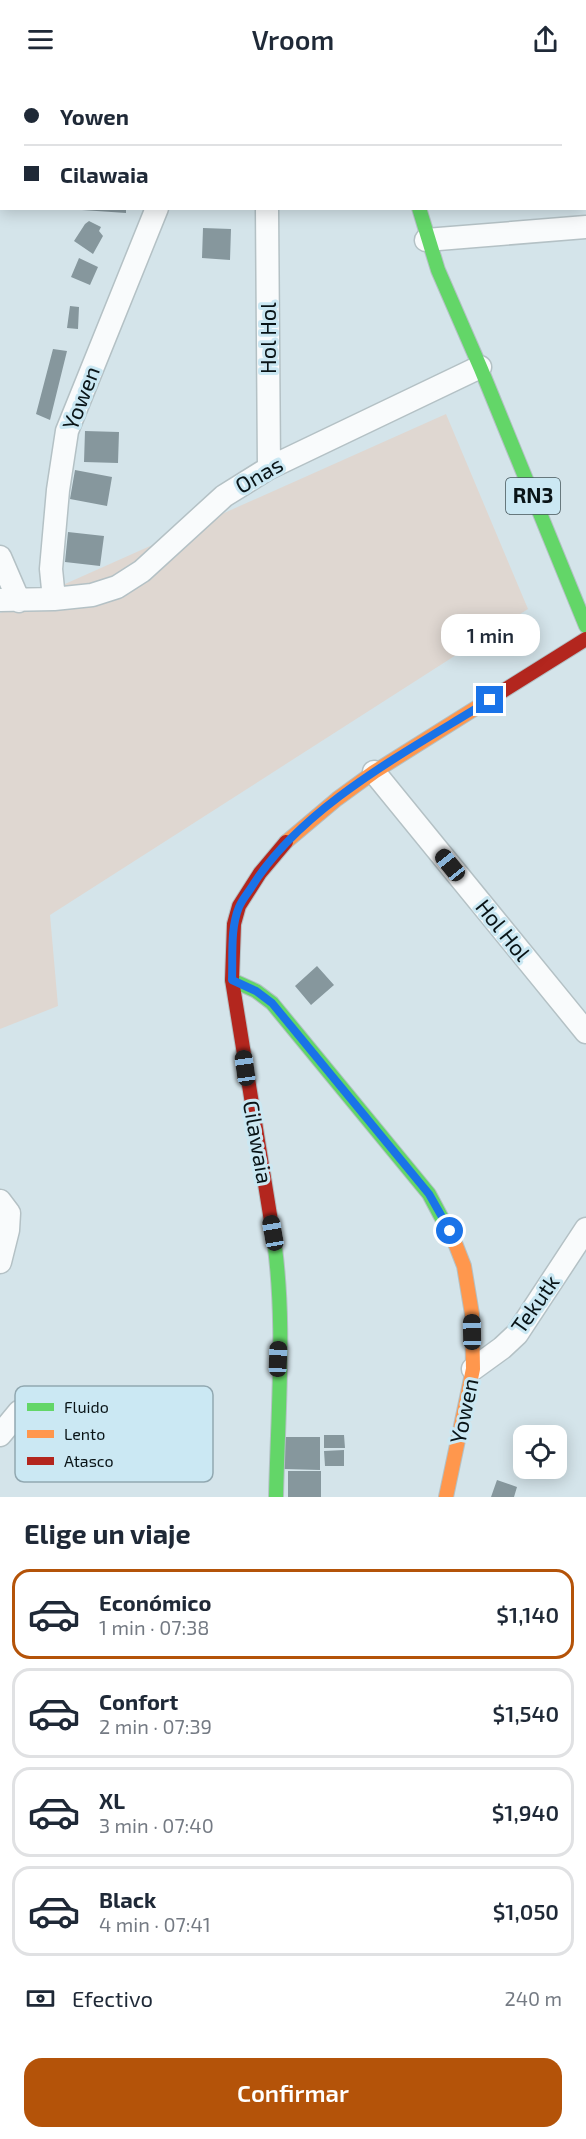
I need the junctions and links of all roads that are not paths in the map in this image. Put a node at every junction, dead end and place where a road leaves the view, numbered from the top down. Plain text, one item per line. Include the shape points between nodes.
1 (156, 210) edge
2 (267, 210) edge
3 (419, 210) edge
4 (586, 227) edge
5 (426, 240) junction
6 (480, 367) junction
7 (269, 468) junction
8 (0, 557) edge
9 (54, 599) junction
10 (9, 600) edge
11 (586, 626) edge
12 (586, 639) edge
13 (374, 772) junction
14 (232, 980) junction
15 (586, 1032) edge
16 (0, 1201) edge
17 (586, 1229) edge
18 (0, 1262) edge
19 (473, 1369) junction
20 (15, 1417) edge
21 (0, 1434) edge
22 (276, 1497) edge
23 (446, 1497) edge

1 - 9 street, Yowen via 67,431 57,490 51,569
2 - 7 street, Hol Hol
3 - 5 main road, RN3
4 - 5 street
5 - 6 main road, RN3
6 - 7 street, Onas
6 - 11 main road, RN3
7 - 9 street, Onas via 224,496 142,571 117,587 92,595
8 - 10 street
9 - 10 street, Onas
12 - 13 main road, Cilawaia
13 - 14 main road, Cilawaia via 290,838 260,873 239,906 234,924
13 - 15 street, Hol Hol
14 - 19 main road, Yowen via 272,1003 429,1194 464,1266 472,1314
14 - 22 main road, Cilawaia via 277,1256 280,1297
16 - 18 street via 9,1213
17 - 19 street, Tekutk via 517,1334
19 - 23 main road, Yowen
20 - 21 street

